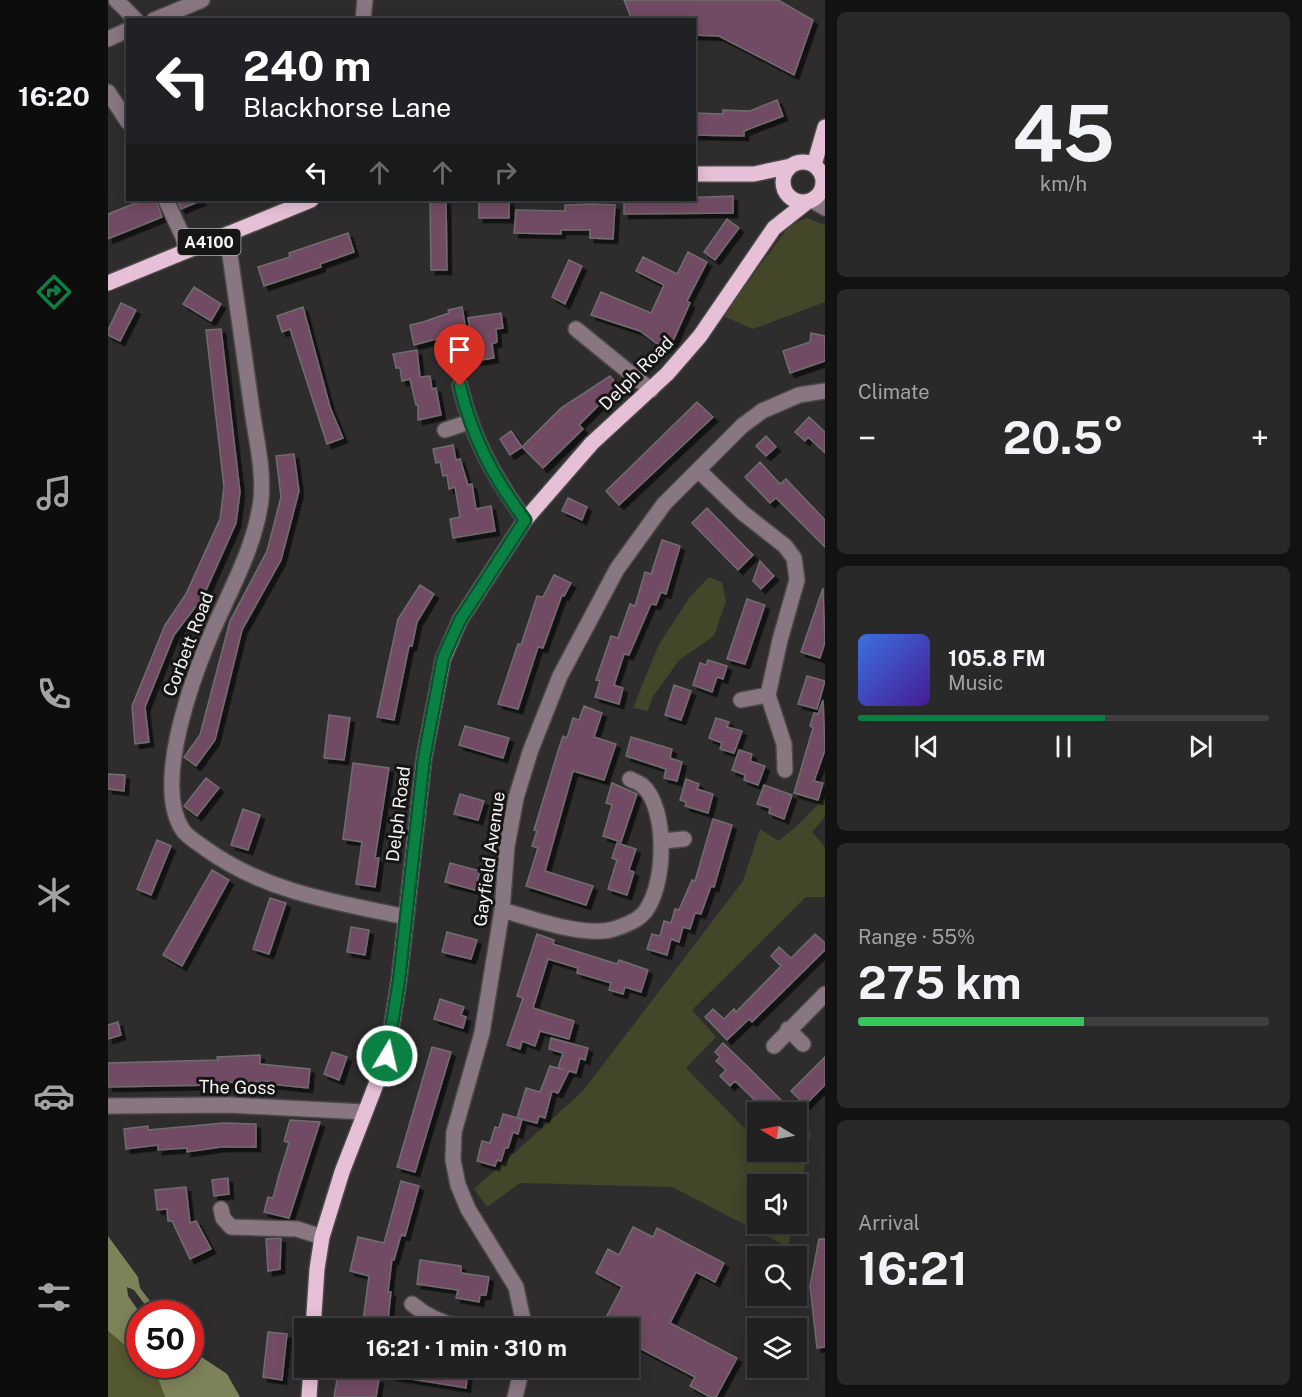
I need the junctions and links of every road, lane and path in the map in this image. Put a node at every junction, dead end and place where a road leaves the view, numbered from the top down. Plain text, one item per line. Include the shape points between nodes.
1 (116, 0) edge
2 (202, 0) edge
3 (365, 0) edge
4 (134, 18) edge
5 (159, 18) edge
6 (363, 18) edge
7 (126, 31) edge
8 (108, 39) edge
9 (108, 92) edge
10 (126, 119) edge
11 (825, 127) edge
12 (814, 165) junction
13 (791, 166) junction
14 (696, 174) edge
15 (754, 174) junction
16 (824, 181) edge
17 (785, 188) junction
18 (166, 201) edge
19 (309, 201) edge
20 (815, 203) edge
21 (774, 228) junction
22 (227, 234) junction
23 (189, 250) junction
24 (108, 283) edge
25 (576, 329) dead end
26 (460, 386) dead end
27 (651, 390) junction
28 (825, 391) edge
29 (469, 422) junction
30 (445, 430) dead end
31 (699, 471) junction
32 (525, 520) junction
33 (768, 695) junction
34 (741, 700) dead end
35 (785, 770) dead end
36 (630, 779) dead end
37 (684, 839) dead end
38 (662, 841) junction
39 (502, 910) junction
40 (406, 917) junction
41 (825, 994) edge
42 (788, 1029) junction
43 (803, 1044) dead end
44 (774, 1046) dead end
45 (108, 1106) edge
46 (364, 1112) junction
47 (221, 1209) dead end
48 (322, 1237) junction
49 (412, 1304) dead end
50 (426, 1316) joint
51 (314, 1318) edge
52 (430, 1318) edge
53 (523, 1318) edge
54 (310, 1378) edge
55 (520, 1378) edge
56 (309, 1397) edge
57 (515, 1397) edge

1 - 4 street
2 - 5 street
3 - 6 street
7 - 8 street
9 - 10 street
11 - 12 main road
12 - 13 main road via 798,162
12 - 16 main road
13 - 15 main road
13 - 17 main road via 786,172
14 - 15 main road
15 - 17 main road
16 - 20 main road
17 - 20 main road via 797,201
17 - 21 main road, Delph Road
18 - 23 street
19 - 22 main road, A4100
20 - 21 main road, Delph Road
21 - 27 main road, Delph Road via 700,336
22 - 23 main road, A4100
22 - 40 street, Corbett Road via 261,497 248,553 185,703 173,767 173,798 181,828 234,869 320,899
23 - 24 main road, A4100
25 - 27 street
26 - 29 street
27 - 32 main road, Delph Road via 592,443
28 - 31 street, Gayfield Avenue via 799,395 762,411
29 - 30 street
29 - 32 street via 496,479
31 - 33 street via 743,513 786,546 794,558 797,580
31 - 39 street, Gayfield Avenue via 664,504 632,545 556,686 516,798
32 - 40 main road, Delph Road via 460,620 443,658 424,758
33 - 34 street
33 - 35 street via 784,744
36 - 38 street via 649,794
37 - 38 street
38 - 39 street via 658,884 650,903 643,914 624,925 592,931
39 - 53 street, Gayfield Avenue via 482,1033 454,1132 453,1160 468,1209 516,1287
40 - 46 main road, Delph Road via 387,1056
41 - 42 street
42 - 43 street
42 - 44 street
45 - 46 street, The Goss via 229,1105
46 - 48 main road, Delph Road
47 - 48 street via 231,1227 297,1229
48 - 51 main road, Delph Road
49 - 50 street
50 - 52 street
54 - 56 main road
55 - 57 street

